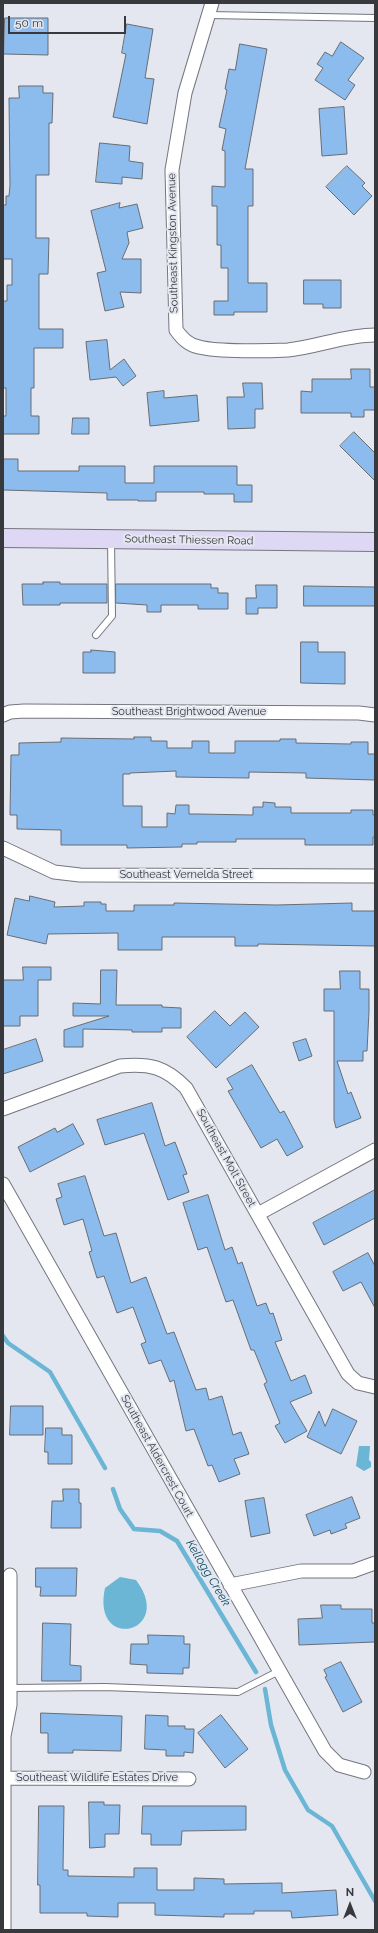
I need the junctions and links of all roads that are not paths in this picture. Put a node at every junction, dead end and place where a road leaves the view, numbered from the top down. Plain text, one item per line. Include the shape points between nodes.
1 (210, 9) edge
2 (375, 18) edge
3 (375, 335) edge
4 (3, 538) edge
5 (111, 539) junction
6 (375, 542) edge
7 (96, 635) dead end
8 (3, 715) edge
9 (375, 715) edge
10 (3, 848) edge
11 (375, 876) edge
12 (3, 1110) edge
13 (375, 1150) edge
14 (3, 1184) edge
15 (258, 1214) junction
16 (375, 1387) edge
17 (375, 1563) edge
18 (10, 1575) dead end
19 (230, 1585) junction
20 (279, 1671) junction
21 (10, 1688) junction
22 (364, 1772) dead end
23 (4, 1778) edge
24 (189, 1779) dead end
25 (3, 1837) edge
26 (4, 1930) edge

1 - 2 lane
1 - 3 street, Southeast Kingston Avenue via 185,94 172,170 176,330 184,341 199,347 288,350 354,336
4 - 5 main road, Southeast Thiessen Road
5 - 6 main road, Southeast Thiessen Road
5 - 7 lane via 112,616
8 - 9 street, Southeast Brightwood Avenue via 24,711 351,712
10 - 11 street, Southeast Vernelda Street via 54,872 80,875
12 - 15 street, Southeast Molt Street via 120,1066 137,1064 156,1067 173,1075 186,1088
13 - 15 street
14 - 19 street, Southeast Aldercrest Court
15 - 16 street, Southeast Molt Street via 348,1374 358,1383
17 - 19 street via 353,1572 301,1571
18 - 21 street
19 - 20 street, Southeast Aldercrest Court
20 - 21 lane via 238,1692 104,1687
20 - 22 street, Southeast Aldercrest Court via 325,1751 339,1765
21 - 23 street via 10,1705 4,1736
23 - 24 street, Southeast Wildlife Estates Drive
23 - 25 street
25 - 26 street

